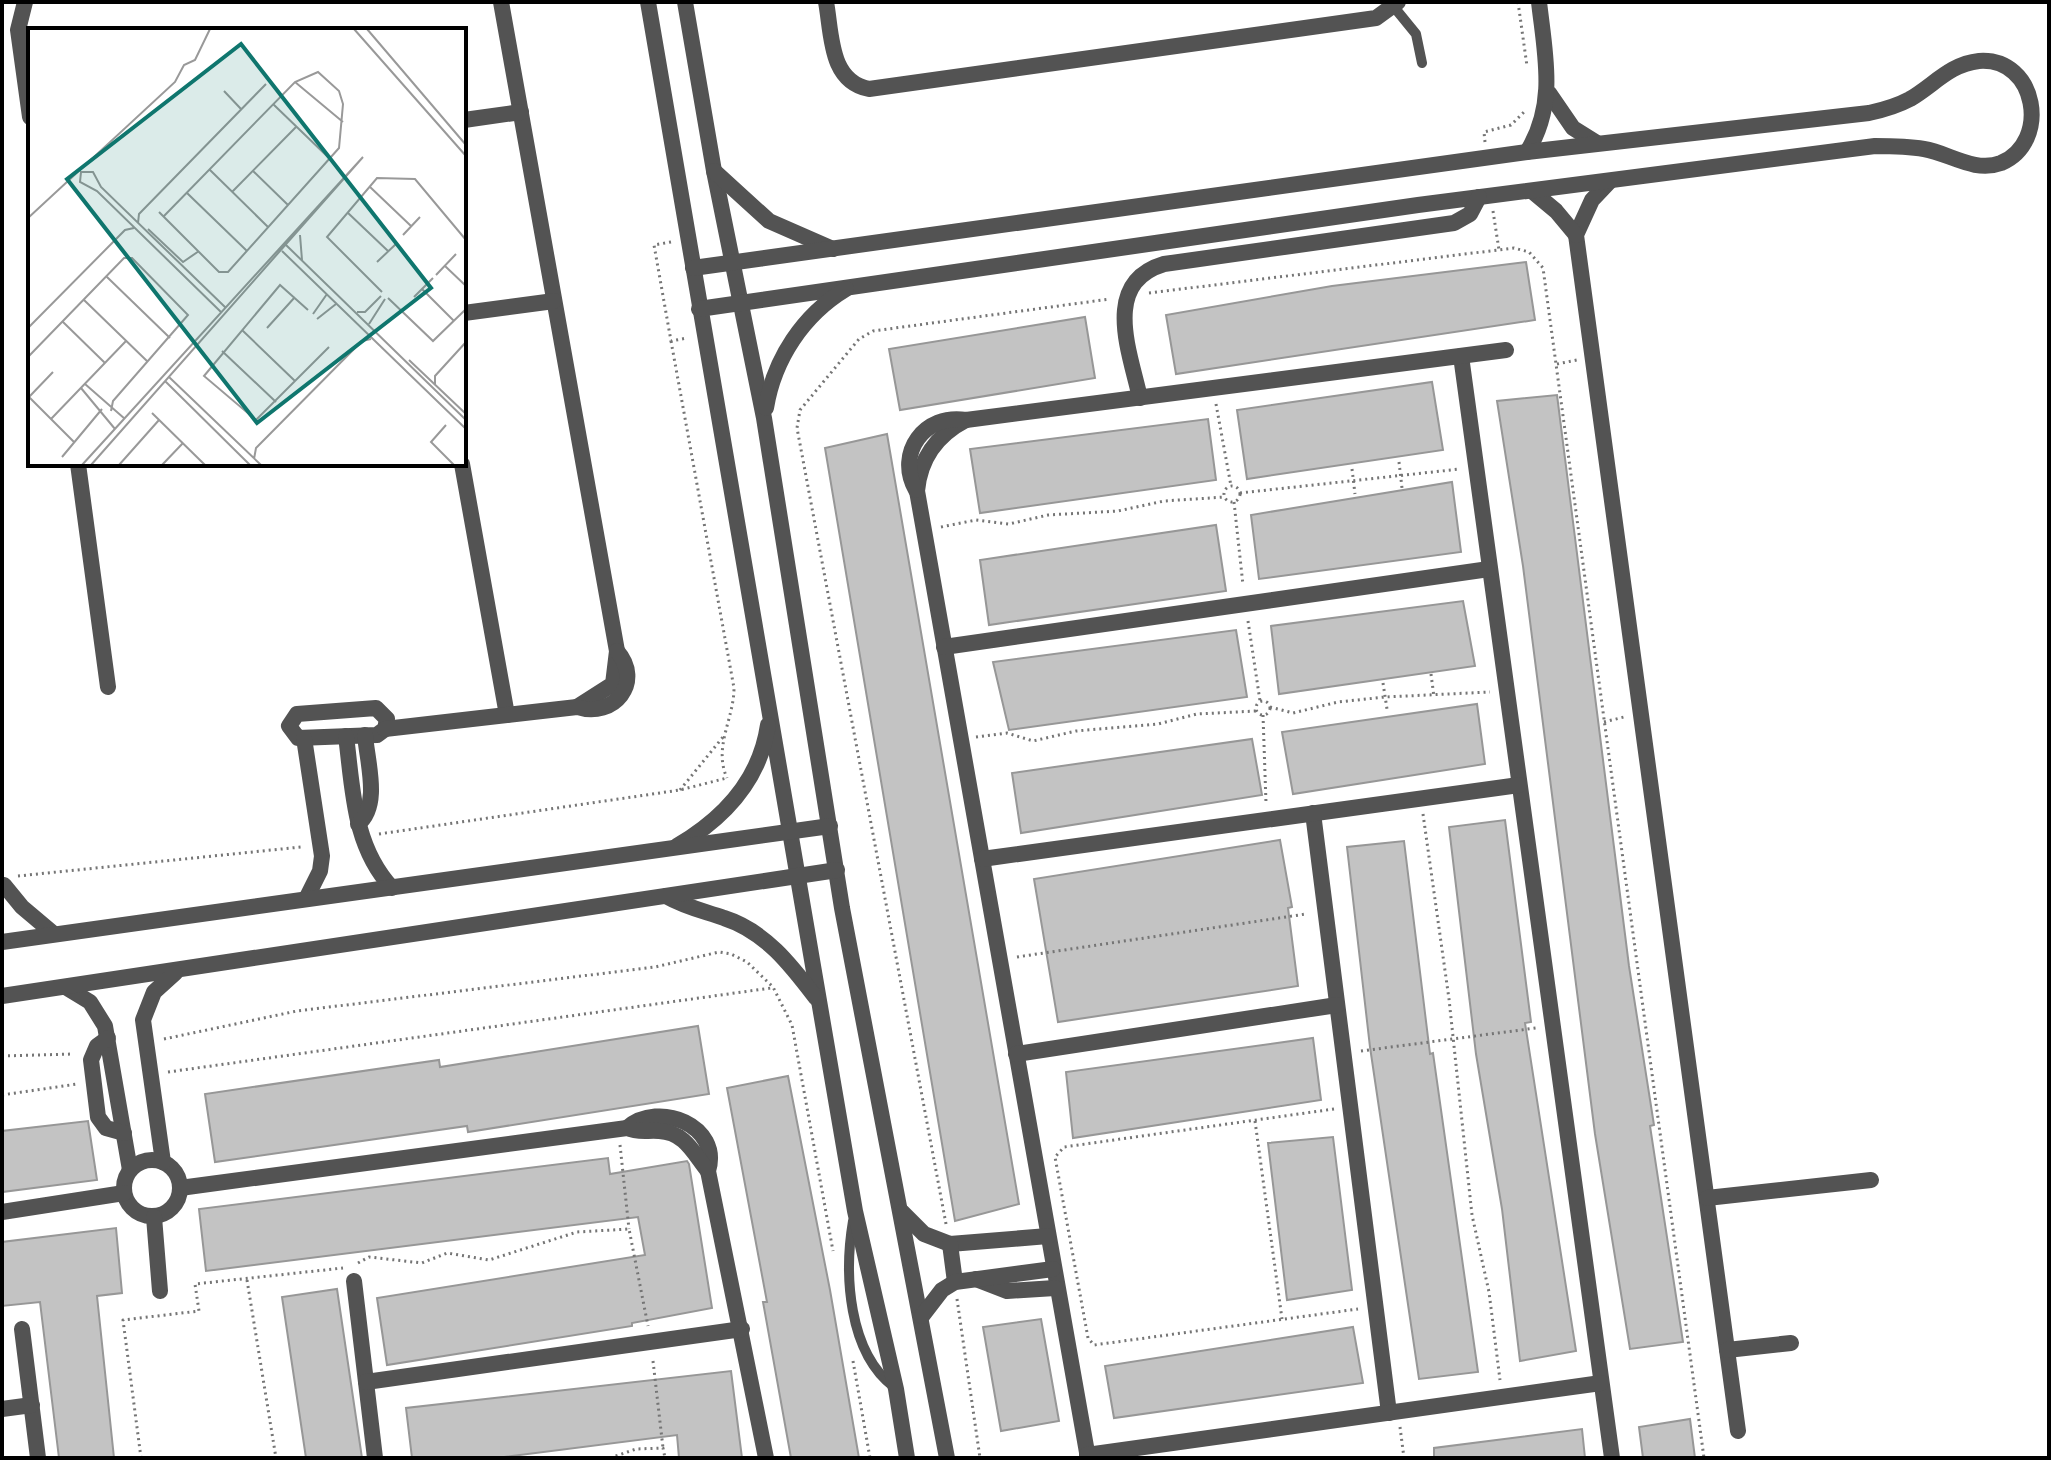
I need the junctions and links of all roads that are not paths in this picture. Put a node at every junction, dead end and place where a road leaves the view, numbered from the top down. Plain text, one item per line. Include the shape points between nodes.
1 (25, 2) edge
2 (501, 2) edge
3 (648, 2) edge
4 (685, 2) edge
5 (826, 2) edge
6 (1539, 2) edge
7 (1396, 4) edge
8 (1422, 63) dead end
9 (1549, 93) junction
10 (28, 102) edge
11 (521, 112) junction
12 (466, 120) edge
13 (1597, 143) junction
14 (1527, 152) junction
15 (714, 171) junction
16 (1610, 181) junction
17 (1532, 191) junction
18 (1485, 197) junction
19 (1576, 235) junction
20 (839, 250) junction
21 (734, 263) junction
22 (693, 268) junction
23 (855, 284) junction
24 (554, 301) junction
25 (743, 303) junction
26 (699, 309) junction
27 (466, 313) edge
28 (1506, 350) dead end
29 (1461, 356) junction
30 (1140, 398) junction
31 (764, 418) junction
32 (78, 466) edge
33 (462, 466) edge
34 (1489, 569) junction
35 (944, 647) junction
36 (108, 687) dead end
37 (769, 712) junction
38 (507, 715) junction
39 (385, 729) junction
40 (365, 735) junction
41 (346, 736) junction
42 (304, 738) junction
43 (1519, 785) junction
44 (1313, 813) junction
45 (358, 824) junction
46 (830, 826) junction
47 (790, 832) junction
48 (669, 850) junction
49 (982, 859) junction
50 (837, 870) junction
51 (797, 876) junction
52 (3, 882) edge
53 (392, 888) junction
54 (666, 896) junction
55 (307, 897) junction
56 (54, 934) junction
57 (2, 942) edge
58 (177, 972) junction
59 (67, 987) junction
60 (2, 996) edge
61 (820, 1002) junction
62 (1337, 1005) junction
63 (108, 1038) junction
64 (1016, 1054) junction
65 (124, 1133) junction
66 (163, 1162) junction
67 (130, 1170) junction
68 (1871, 1180) dead end
69 (180, 1188) junction
70 (124, 1193) junction
71 (1707, 1198) junction
72 (2, 1212) edge
73 (902, 1212) junction
74 (154, 1217) junction
75 (1048, 1236) junction
76 (950, 1244) junction
77 (1053, 1269) junction
78 (975, 1278) junction
79 (354, 1281) dead end
80 (955, 1282) junction
81 (1055, 1288) junction
82 (160, 1291) dead end
83 (922, 1316) junction
84 (22, 1329) dead end
85 (742, 1329) junction
86 (1791, 1343) dead end
87 (1727, 1350) junction
88 (366, 1382) junction
89 (1601, 1383) junction
90 (32, 1405) junction
91 (2, 1409) edge
92 (1393, 1412) junction
93 (1738, 1431) dead end
94 (1087, 1456) edge
95 (38, 1458) edge
96 (375, 1458) edge
97 (766, 1458) edge
98 (907, 1458) edge
99 (947, 1458) edge
100 (1612, 1458) edge

1 - 10 street via 18,30
2 - 11 street
3 - 22 street
4 - 15 street
5 - 7 street via 837,65 849,82 869,89 1376,18
6 - 9 street
7 - 8 lane via 1416,34
9 - 13 street via 1573,128
9 - 14 street via 1544,118
11 - 12 street
11 - 24 street
13 - 14 street
13 - 16 street via 1869,113 1911,98 1956,67 1982,61 1997,63 2021,78 2033,104 2031,132 2024,145 2001,163 1987,166 1925,149 1875,146
14 - 20 street
15 - 20 street via 769,221
15 - 21 street
16 - 17 street
16 - 19 street via 1585,211
17 - 18 street
17 - 19 street
18 - 23 street
18 - 30 street via 1454,223 1164,264 1145,272 1126,296 1124,322
19 - 71 street
20 - 21 street
21 - 22 street
21 - 25 street
22 - 26 street
23 - 25 street
23 - 31 street via 821,307 794,337 774,376
24 - 27 street
24 - 38 street via 617,651 613,684 577,707
25 - 26 street
25 - 31 street
26 - 37 street
28 - 29 street
29 - 30 street
29 - 34 street
30 - 35 street via 966,420 944,434 928,454 917,491
31 - 46 street
32 - 36 street
33 - 38 street
34 - 35 street
34 - 43 street
35 - 49 street
37 - 47 street
37 - 48 street via 764,746 742,791 708,824
38 - 39 street
39 - 40 street
39 - 42 street via 387,719 376,708 297,714 290,732
40 - 41 street
40 - 45 street via 371,802
41 - 42 street
41 - 45 street
42 - 55 street via 322,856
43 - 44 street
43 - 89 street
44 - 49 street
44 - 62 street
45 - 53 street via 367,854
46 - 47 street
46 - 50 street
47 - 48 street
47 - 51 street
48 - 53 street
49 - 64 street
50 - 51 street
50 - 73 street
51 - 54 street
51 - 61 street
52 - 56 street
53 - 55 street
54 - 58 street
54 - 61 street via 759,936 784,957
55 - 56 street
56 - 57 street
58 - 59 street
58 - 66 street via 147,1005 144,1044
59 - 60 street
59 - 63 street via 99,1013
61 - 98 street via 855,1211
62 - 64 street
62 - 92 street
63 - 65 street
63 - 65 street via 93,1052 92,1082 101,1124
64 - 75 street
65 - 67 street
66 - 67 street via 151,1160
66 - 69 street via 178,1177
67 - 70 street
68 - 71 street
69 - 74 street via 173,1207
69 - 85 street via 622,1128 661,1131 691,1147 708,1171
70 - 72 street
70 - 74 street via 134,1211
71 - 87 street
73 - 76 street via 924,1234
73 - 83 street
74 - 82 street
75 - 76 street
75 - 77 street
76 - 80 street
77 - 78 street
77 - 81 street
78 - 80 street
78 - 81 street via 1007,1291
79 - 88 street
80 - 83 street
81 - 94 street
83 - 99 street
84 - 90 street
85 - 88 street
85 - 97 street
86 - 87 street
87 - 93 street
88 - 96 street
89 - 92 street
89 - 100 street
90 - 91 street
90 - 95 street
92 - 94 street

